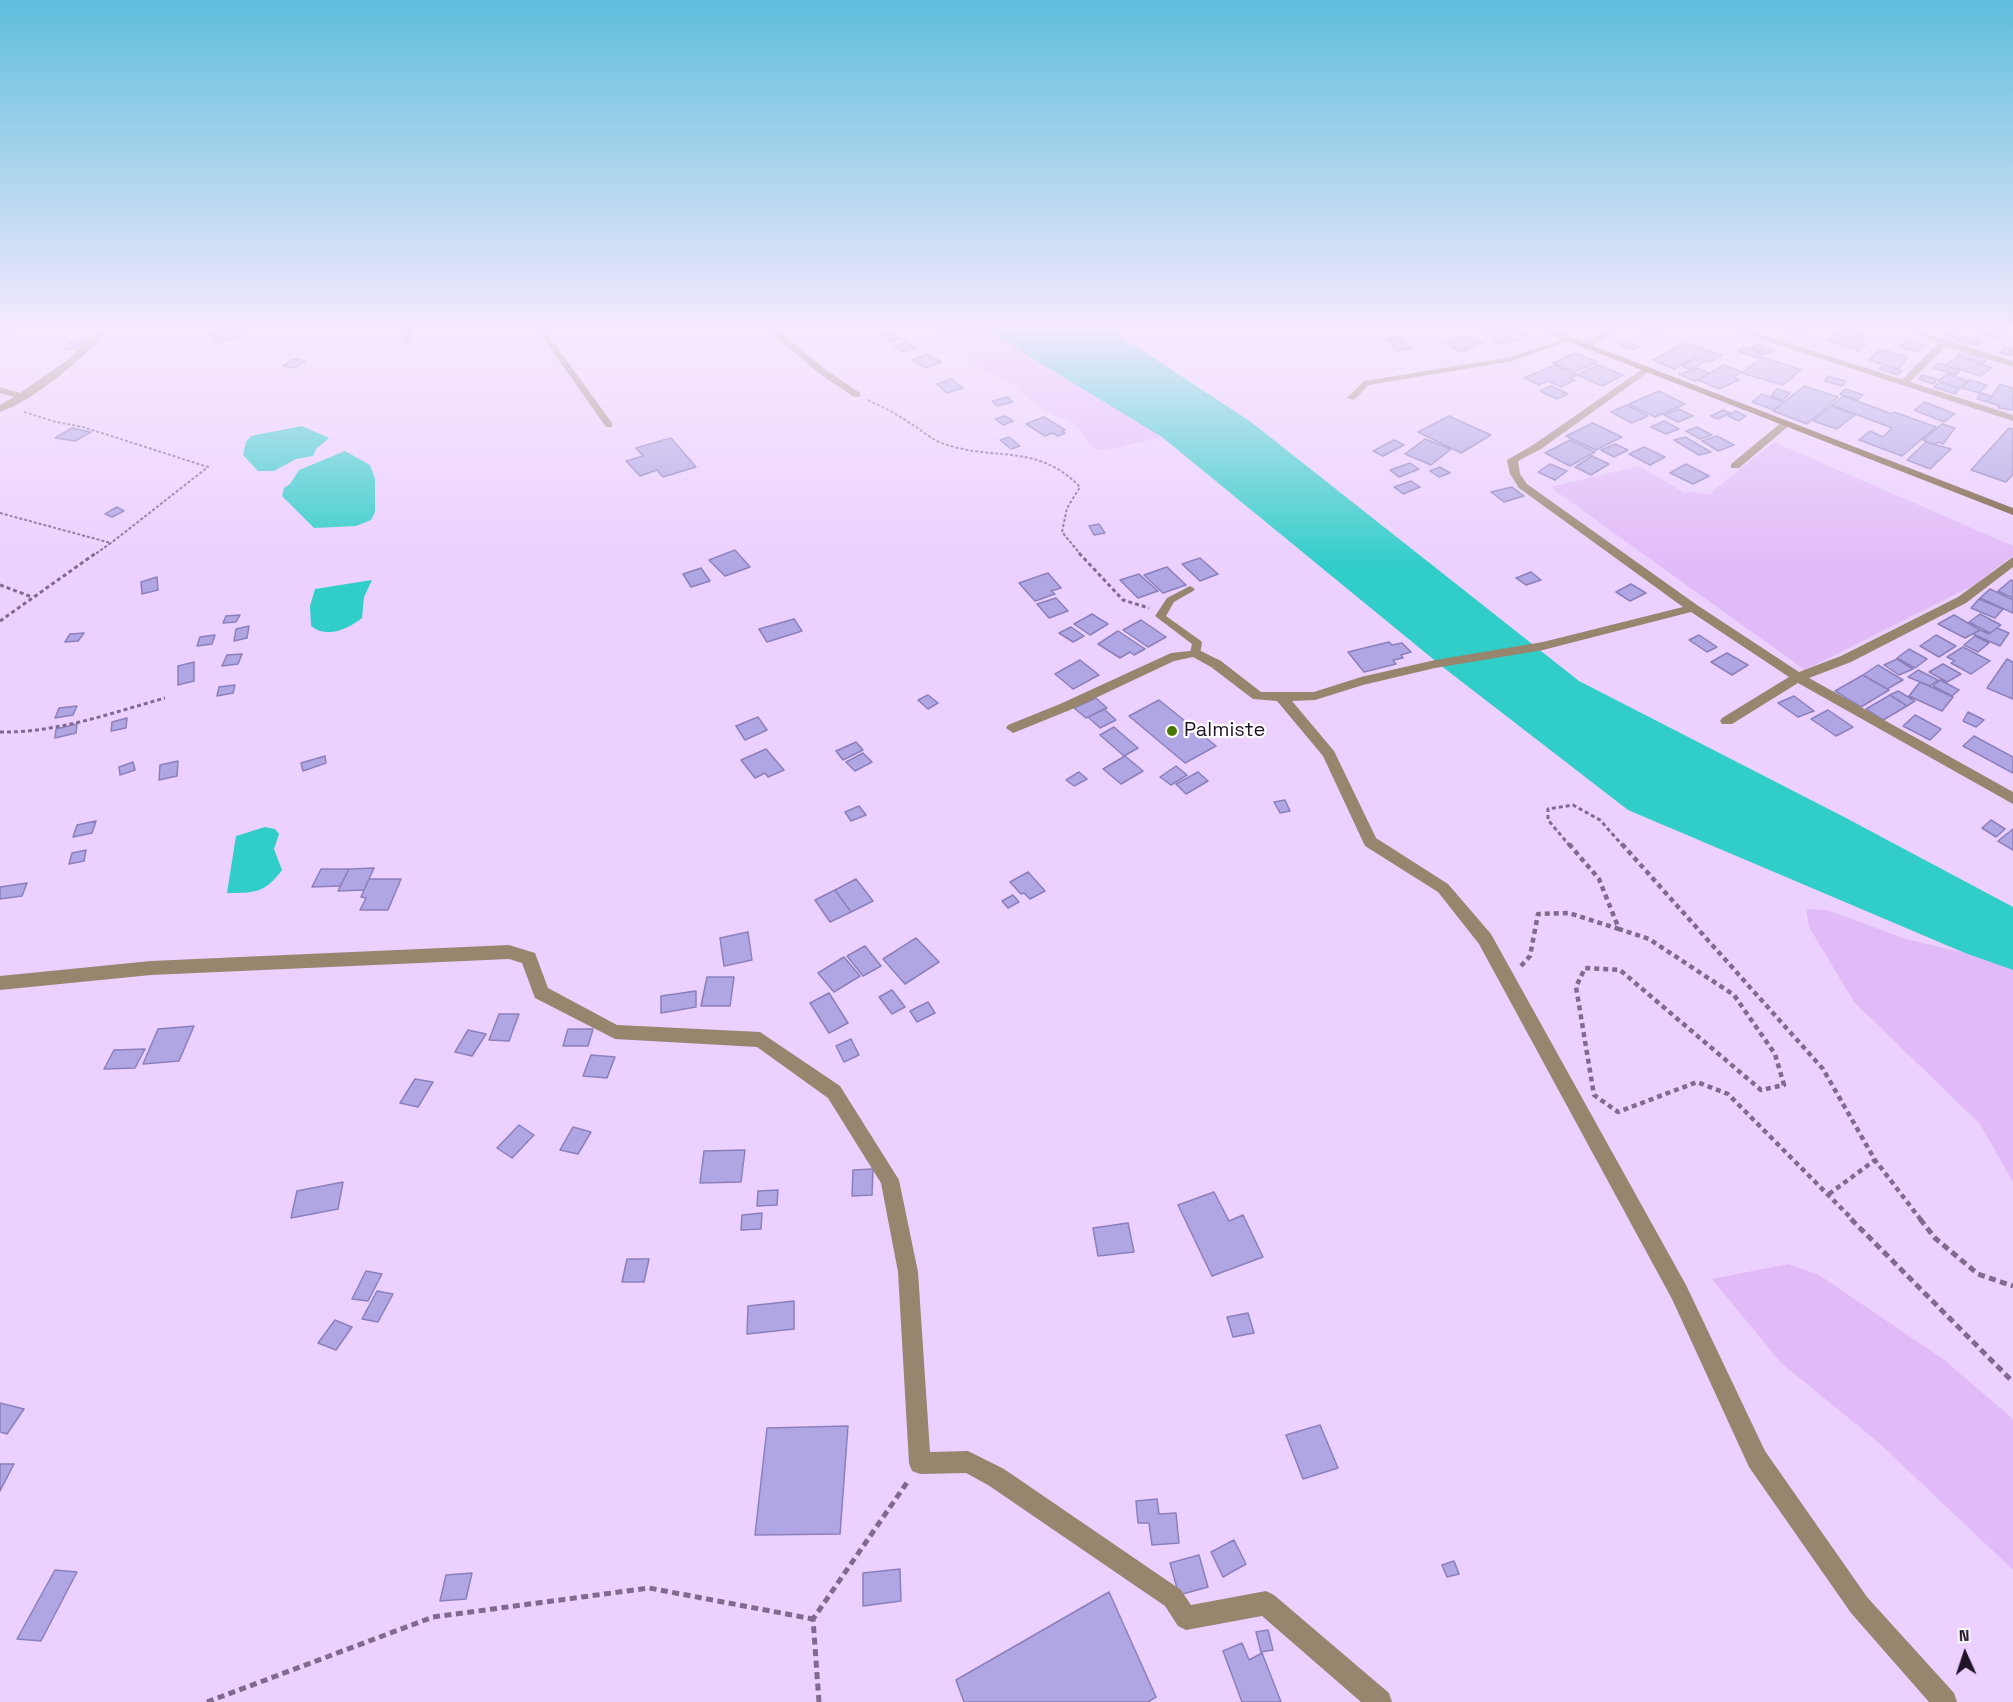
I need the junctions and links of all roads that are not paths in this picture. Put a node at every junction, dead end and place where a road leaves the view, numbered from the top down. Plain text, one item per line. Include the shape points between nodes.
1 (596, 407) edge
2 (1593, 407) edge
3 (1742, 407) edge
4 (1980, 407) edge
5 (2013, 418) edge
6 (1786, 424) junction
7 (609, 425) dead end
8 (1735, 466) dead end
9 (2013, 512) edge
10 (2013, 561) edge
11 (1190, 589) dead end
12 (1693, 608) junction
13 (1195, 653) junction
14 (1798, 677) junction
15 (1281, 698) junction
16 (1727, 721) dead end
17 (1013, 728) dead end
18 (2013, 799) edge
19 (0, 983) edge
20 (1380, 1702) edge
21 (1945, 1702) edge

1 - 7 lane
2 - 12 street via 1512,460 1515,474 1523,486
3 - 6 main road
4 - 5 street
6 - 8 street
6 - 9 main road
10 - 14 street via 1962,600 1846,658
11 - 13 lane via 1170,600 1160,616 1197,643
12 - 14 street
12 - 15 street via 1543,646 1360,681 1315,696
13 - 15 street via 1258,696
13 - 17 street via 1172,657
14 - 16 street
14 - 18 street
15 - 21 street via 1329,754 1370,842 1443,888 1485,939 1679,1292 1757,1459 1859,1605
19 - 20 street via 151,968 509,952 529,958 541,993 615,1032 760,1040 834,1092 890,1180 908,1272 920,1463 968,1462 996,1477 1173,1598 1186,1618 1266,1603

